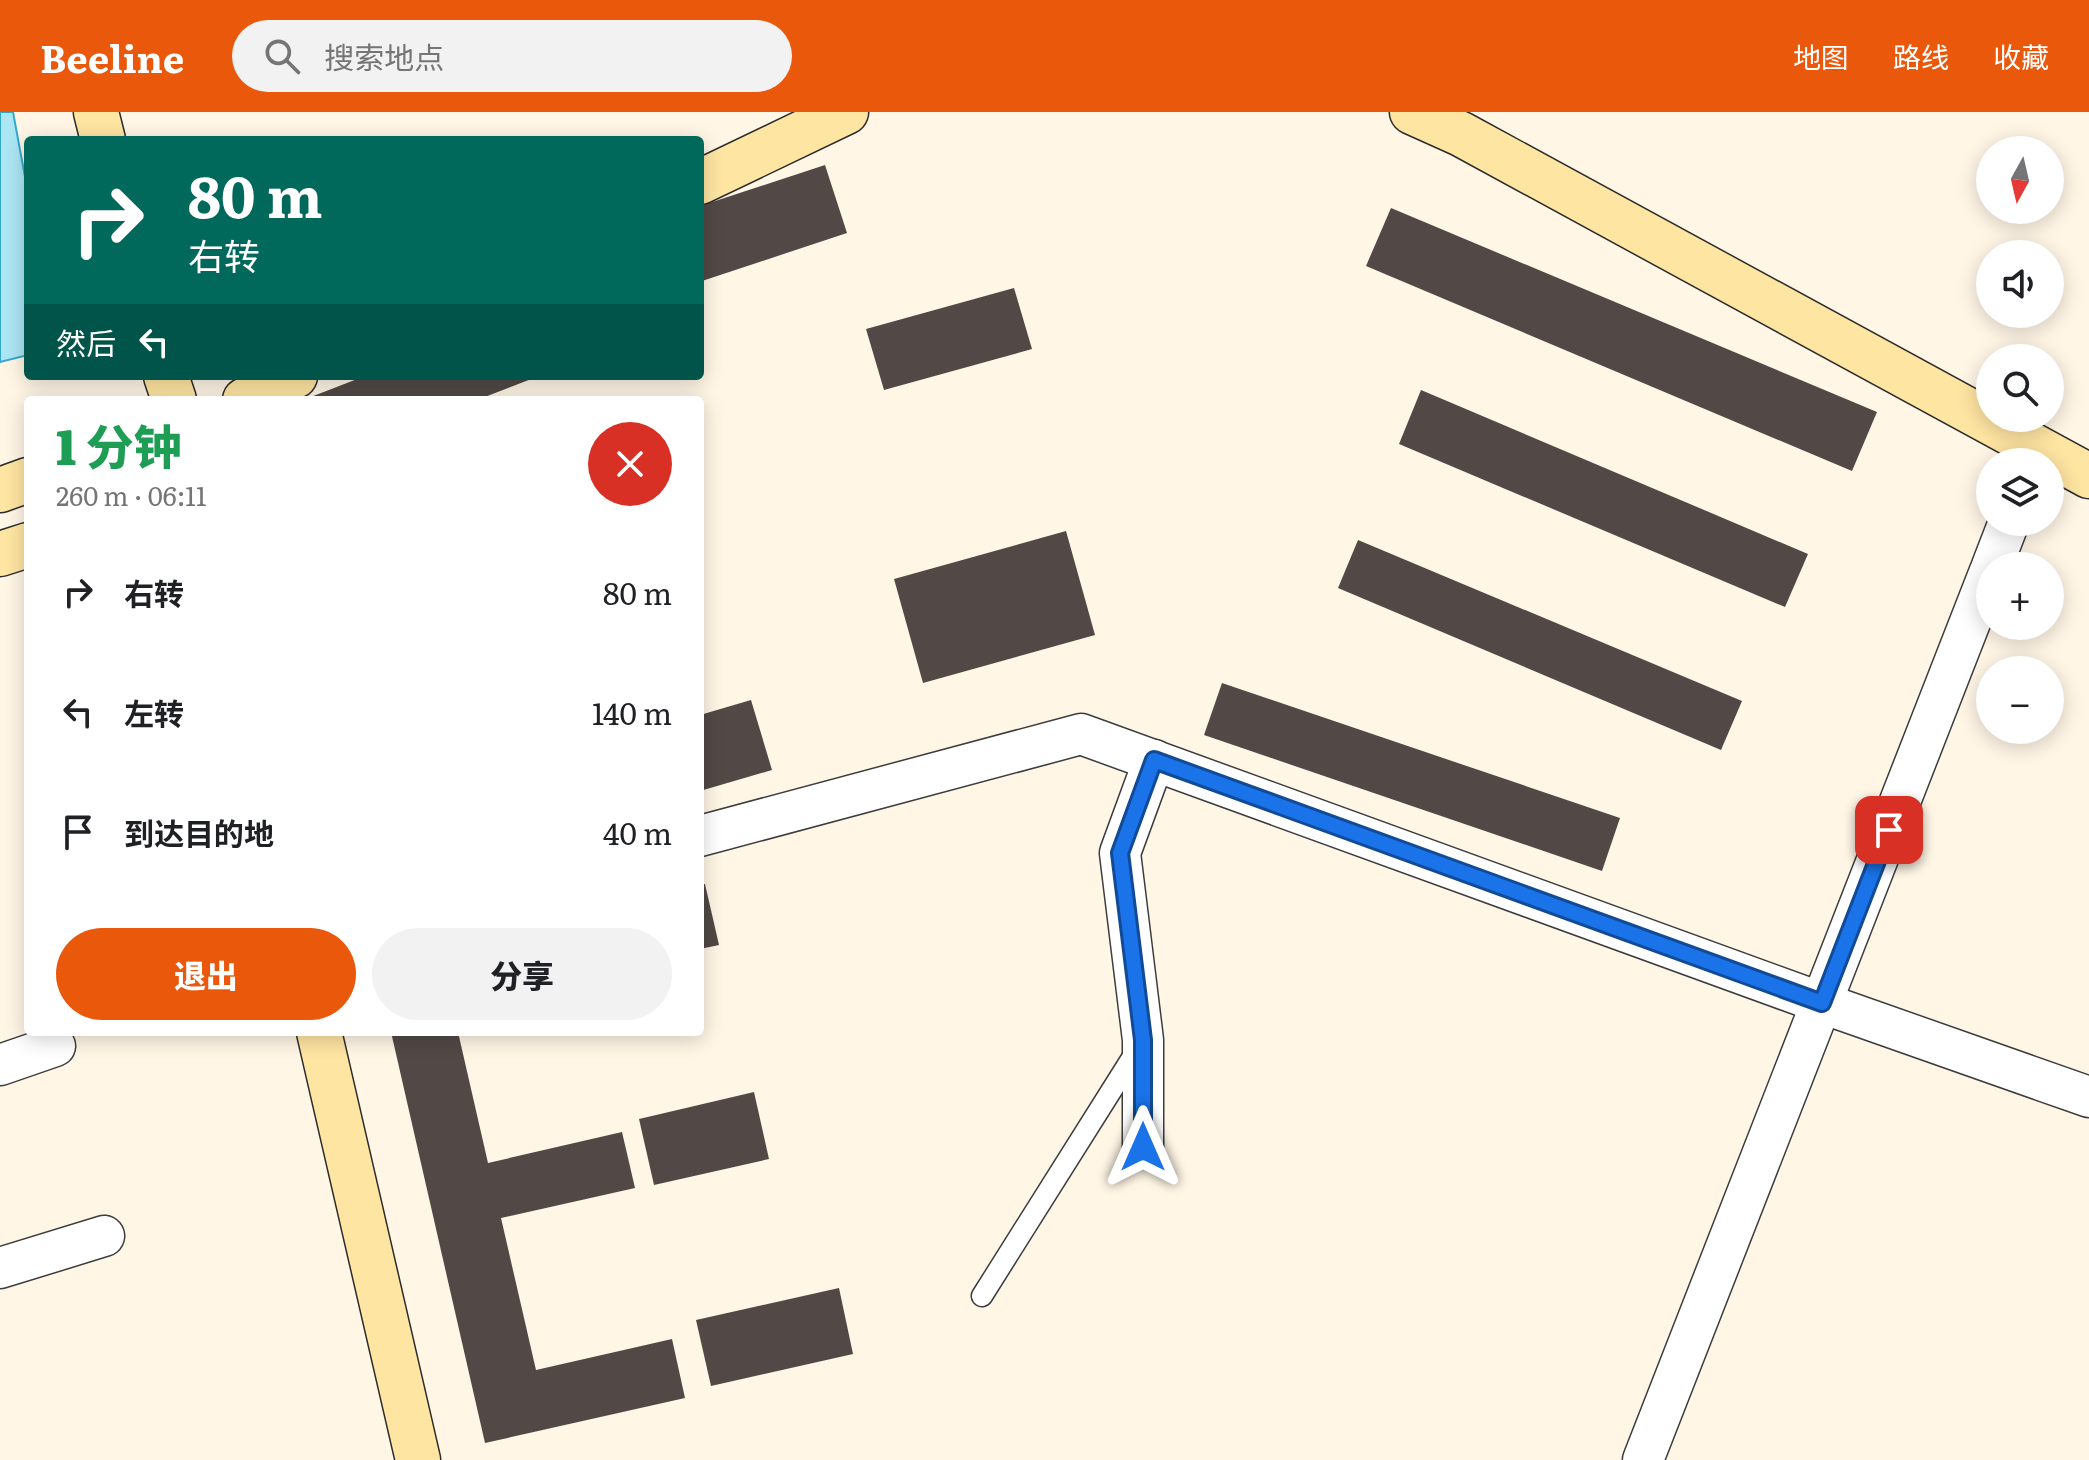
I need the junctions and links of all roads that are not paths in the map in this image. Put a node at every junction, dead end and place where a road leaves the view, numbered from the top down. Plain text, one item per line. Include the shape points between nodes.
1 (96, 112) edge
2 (846, 112) edge
3 (1412, 112) edge
4 (102, 136) edge
5 (704, 180) edge
6 (287, 380) edge
7 (253, 396) edge
8 (2022, 448) edge
9 (2064, 466) edge
10 (2089, 476) edge
11 (24, 481) edge
12 (0, 490) edge
13 (24, 546) edge
14 (0, 554) edge
15 (1976, 608) edge
16 (1154, 760) junction
17 (704, 835) edge
18 (1822, 1003) junction
19 (320, 1036) edge
20 (1143, 1040) junction
21 (55, 1046) dead end
22 (0, 1065) edge
23 (2089, 1097) edge
24 (1143, 1147) dead end
25 (104, 1236) dead end
26 (0, 1268) edge
27 (982, 1296) dead end
28 (418, 1460) edge
29 (1643, 1460) edge

1 - 4 main road
2 - 5 main road
3 - 8 main road via 1461,134
6 - 7 main road
9 - 10 main road
11 - 12 main road
13 - 14 main road
15 - 18 street
16 - 17 street via 1081,734
16 - 18 street
16 - 20 street via 1120,853
18 - 23 street
18 - 29 street
19 - 28 main road
20 - 24 street
20 - 27 lane
21 - 22 street
25 - 26 street

